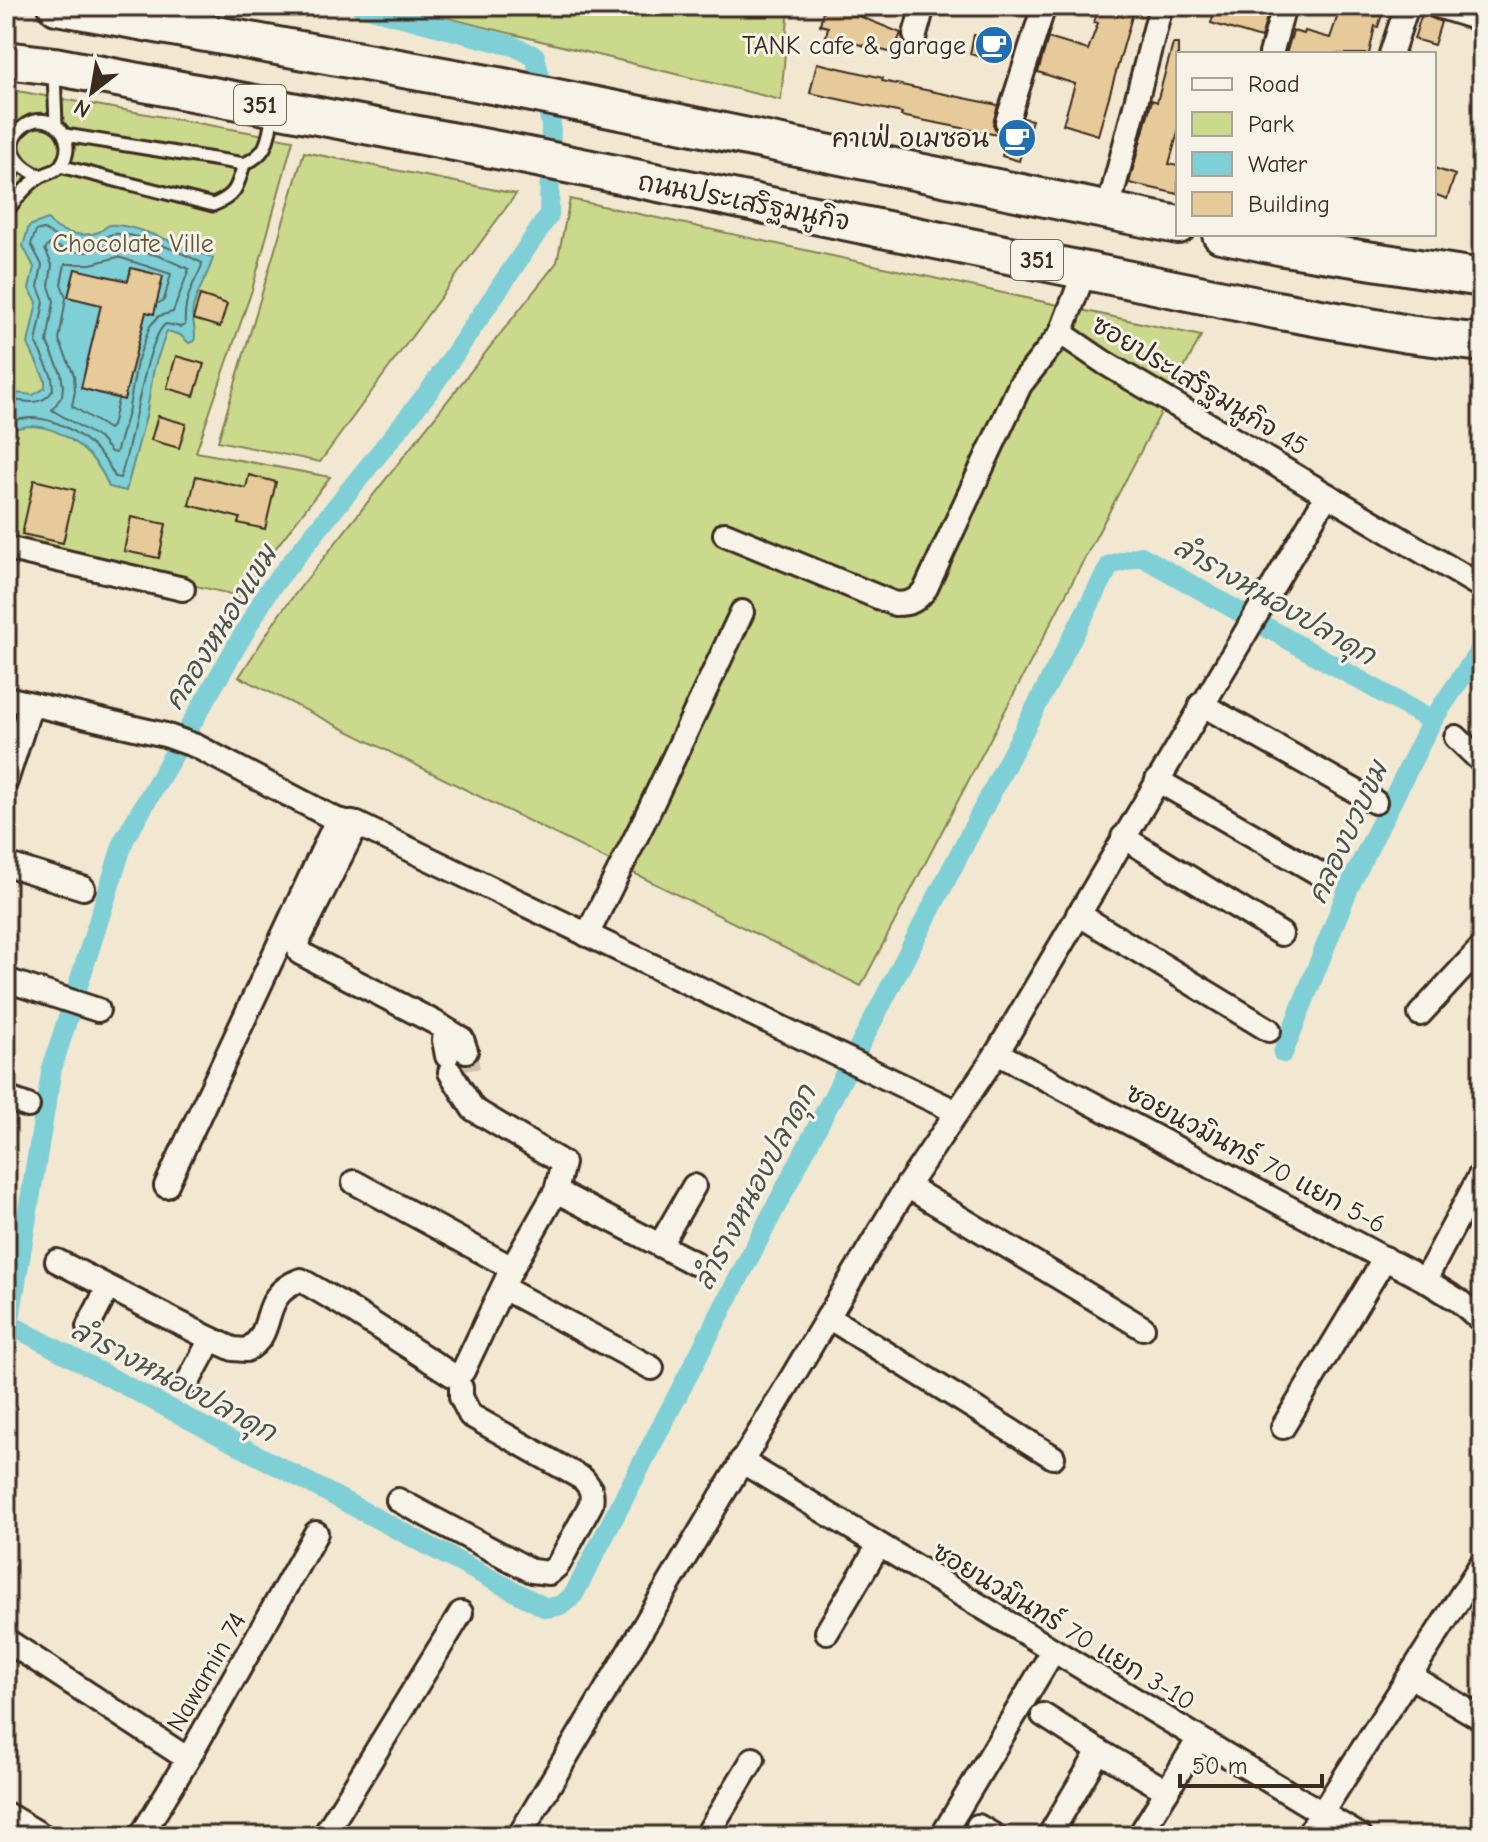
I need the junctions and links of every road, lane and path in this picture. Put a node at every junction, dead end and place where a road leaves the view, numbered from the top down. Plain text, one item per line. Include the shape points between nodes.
1 (923, 6) edge
2 (1044, 6) edge
3 (1161, 6) edge
4 (1284, 6) edge
5 (1407, 6) edge
6 (1437, 6) edge
7 (61, 7) edge
8 (1482, 20) edge
9 (915, 35) dead end
10 (1272, 52) edge
11 (1392, 52) edge
12 (6, 60) edge
13 (58, 67) junction
14 (274, 108) junction
15 (1007, 122) dead end
16 (56, 124) junction
17 (65, 135) junction
18 (244, 164) junction
19 (20, 165) junction
20 (60, 166) junction
21 (41, 176) junction
22 (6, 179) edge
23 (1108, 210) junction
24 (6, 213) edge
25 (1176, 225) edge
26 (1231, 236) edge
27 (1085, 270) junction
28 (1482, 278) edge
29 (1061, 333) junction
30 (1482, 343) edge
31 (1327, 495) junction
32 (725, 534) dead end
33 (6, 548) edge
34 (1482, 587) edge
35 (183, 589) dead end
36 (742, 612) dead end
37 (6, 698) edge
38 (31, 704) junction
39 (1201, 704) junction
40 (1456, 737) dead end
41 (1482, 762) edge
42 (1157, 780) junction
43 (6, 781) edge
44 (1375, 802) dead end
45 (347, 822) junction
46 (1123, 837) junction
47 (6, 864) edge
48 (1320, 874) dead end
49 (83, 888) dead end
50 (1078, 914) junction
51 (1281, 934) dead end
52 (587, 935) junction
53 (1482, 947) edge
54 (6, 980) edge
55 (90, 1007) dead end
56 (1420, 1014) dead end
57 (1269, 1030) dead end
58 (997, 1053) junction
59 (6, 1098) edge
60 (28, 1106) dead end
61 (957, 1112) junction
62 (1482, 1172) edge
63 (354, 1182) dead end
64 (166, 1186) dead end
65 (694, 1186) dead end
66 (907, 1186) junction
67 (556, 1191) junction
68 (660, 1245) junction
69 (1385, 1258) junction
70 (57, 1261) dead end
71 (694, 1263) dead end
72 (508, 1278) junction
73 (1425, 1280) junction
74 (108, 1288) junction
75 (828, 1317) junction
76 (1482, 1321) edge
77 (88, 1327) dead end
78 (1143, 1328) dead end
79 (211, 1339) junction
80 (652, 1368) dead end
81 (460, 1378) junction
82 (188, 1382) dead end
83 (1283, 1427) dead end
84 (1053, 1457) dead end
85 (741, 1461) junction
86 (398, 1500) dead end
87 (316, 1533) dead end
88 (879, 1545) junction
89 (1482, 1563) edge
90 (461, 1613) dead end
91 (827, 1632) dead end
92 (9, 1642) dead end
93 (1053, 1651) junction
94 (1410, 1676) junction
95 (1043, 1715) dead end
96 (1482, 1719) edge
97 (1198, 1740) junction
98 (1099, 1751) junction
99 (188, 1759) junction
100 (753, 1759) dead end
101 (1167, 1791) junction
102 (1321, 1813) junction
103 (6, 1814) edge
104 (43, 1836) edge
105 (141, 1836) edge
106 (324, 1836) edge
107 (519, 1836) edge
108 (706, 1836) edge
109 (942, 1836) edge
110 (1049, 1836) edge
111 (1139, 1836) edge
112 (1307, 1836) edge
113 (1360, 1836) edge

1 - 9 street
2 - 15 street
3 - 23 street
4 - 10 street
5 - 11 street
6 - 8 street
7 - 13 main road
7 - 23 main road, 351 via 503,87
12 - 13 main road, ถนนประเสริฐมนูกิจ / 351
13 - 14 main road, ถนนประเสริฐมนูกิจ / 351
13 - 16 lane
14 - 18 lane via 267,145 259,158
14 - 27 main road, ถนนประเสริฐมนูกิจ / 351
16 - 17 lane
16 - 19 lane via 40,119 15,135 13,151
17 - 18 lane
17 - 20 lane via 67,151
18 - 20 lane via 236,191 213,205
19 - 21 lane
19 - 22 lane
20 - 21 lane
21 - 24 lane
23 - 25 main road, 351
26 - 28 main road
27 - 29 street, ซอยประเสริฐมนูกิจ 45
27 - 30 main road, ถนนประเสริฐมนูกิจ / 351 via 1276,310
29 - 31 street, ซอยประเสริฐมนูกิจ 45
29 - 32 street via 1020,385 926,588 909,604 895,604
31 - 34 street, ซอยประเสริฐมนูกิจ 45
31 - 39 street
33 - 35 street
36 - 52 street
37 - 38 street
38 - 43 street
38 - 45 street via 196,746
39 - 42 street
39 - 44 street
40 - 41 street
42 - 46 street
42 - 48 street
45 - 52 street
45 - 64 street
45 - 67 street via 300,937 300,953 446,1031 444,1040 473,1109 563,1163
46 - 50 street
46 - 51 street
47 - 49 street
50 - 57 street
50 - 58 street
52 - 61 street
53 - 56 street
54 - 55 street
58 - 61 street
58 - 69 street, ซอยนวมินทร์ 70 แยก 5-6
59 - 60 street
61 - 66 street
62 - 73 street
63 - 72 street
65 - 68 street
66 - 75 street
66 - 78 street
67 - 68 street
67 - 72 street
68 - 71 street
69 - 73 street, ซอยนวมินทร์ 70 แยก 5-6
69 - 83 street
70 - 74 street
72 - 80 street
72 - 81 street
73 - 76 street, ซอยนวมินทร์ 70 แยก 5-6
74 - 77 street
74 - 79 street
75 - 84 street
75 - 85 street
79 - 81 street via 233,1349 256,1345 273,1299 301,1280
79 - 82 street
81 - 86 street via 470,1415 583,1479 593,1494 591,1504 549,1573 532,1571
85 - 88 street, ซอยนวมินทร์ 70 แยก 3-10
85 - 107 street
87 - 99 street, Nawamin 74
88 - 91 street
88 - 93 street, ซอยนวมินทร์ 70 แยก 3-10
89 - 94 street
90 - 106 street
92 - 99 street
93 - 97 street, ซอยนวมินทร์ 70 แยก 3-10
93 - 109 street
94 - 96 street
94 - 102 street
95 - 98 street
97 - 101 street
97 - 102 street, ซอยนวมินทร์ 70 แยก 3-10
98 - 101 street
98 - 110 street
99 - 105 street, Nawamin 74
100 - 108 street
101 - 111 street
102 - 112 street
102 - 113 street, ซอยนวมินทร์ 70 แยก 3-10
103 - 104 street

